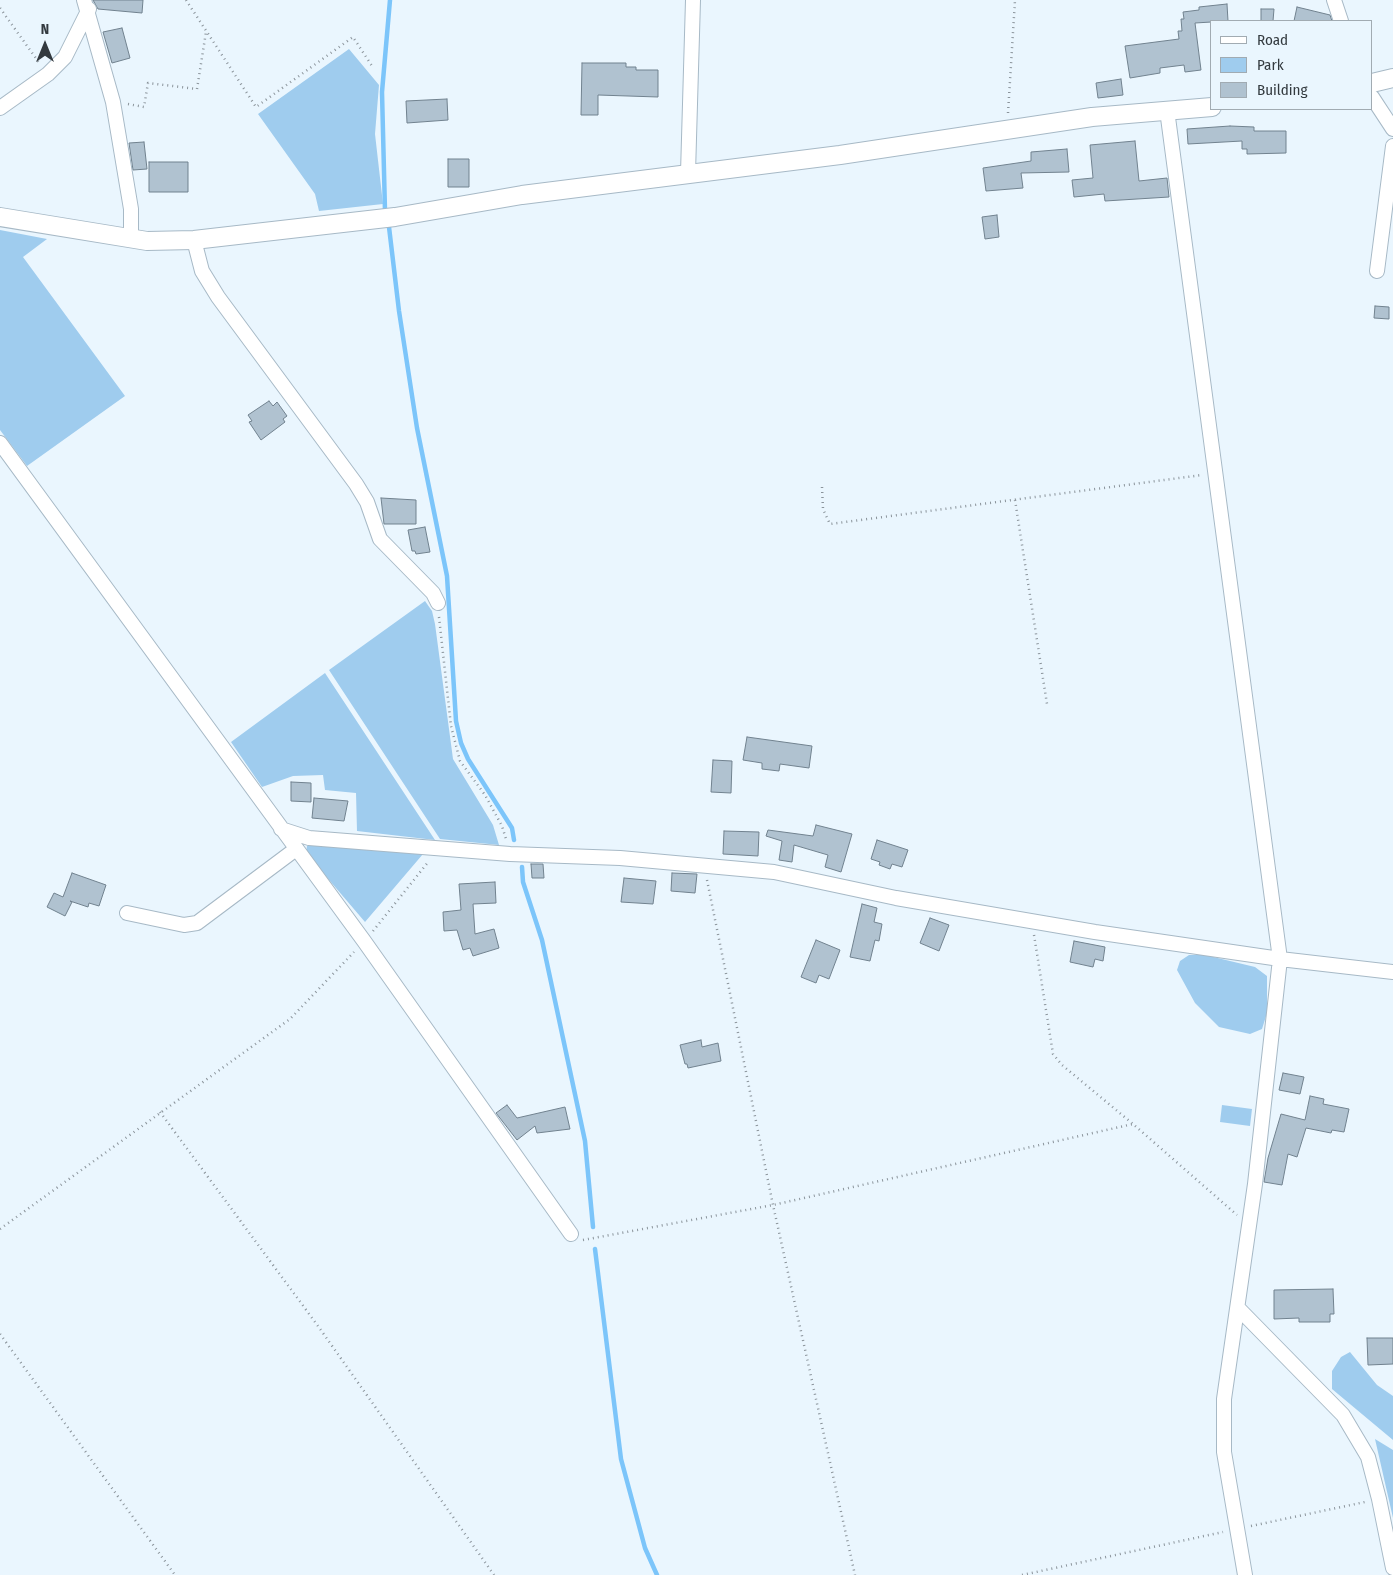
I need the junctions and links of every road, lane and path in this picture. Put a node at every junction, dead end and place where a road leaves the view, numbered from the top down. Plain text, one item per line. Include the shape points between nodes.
1 (186, 0) edge
2 (693, 0) edge
3 (1015, 0) edge
4 (1334, 0) edge
5 (88, 4) edge
6 (0, 8) edge
7 (1341, 20) edge
8 (206, 30) junction
9 (372, 66) dead end
10 (48, 74) junction
11 (1393, 78) edge
12 (1373, 83) edge
13 (1373, 99) edge
14 (113, 102) junction
15 (1210, 107) edge
16 (0, 108) edge
17 (1167, 110) junction
18 (1007, 130) junction
19 (1393, 130) edge
20 (1393, 146) edge
21 (688, 173) junction
22 (0, 217) edge
23 (131, 239) junction
24 (194, 240) junction
25 (1377, 271) dead end
26 (0, 442) edge
27 (1216, 473) junction
28 (822, 487) dead end
29 (1015, 500) junction
30 (438, 603) joint
31 (1047, 704) dead end
32 (281, 829) junction
33 (441, 847) junction
34 (296, 849) junction
35 (510, 854) junction
36 (705, 864) junction
37 (127, 913) dead end
38 (1031, 921) junction
39 (364, 941) junction
40 (1280, 959) junction
41 (1393, 972) edge
42 (160, 1112) junction
43 (1134, 1124) junction
44 (773, 1204) junction
45 (1248, 1225) junction
46 (0, 1229) edge
47 (571, 1234) joint
48 (1238, 1308) junction
49 (0, 1334) edge
50 (1379, 1499) junction
51 (1236, 1529) junction
52 (1393, 1568) edge
53 (175, 1575) edge
54 (494, 1575) edge
55 (855, 1575) edge
56 (1022, 1575) edge
57 (1245, 1575) edge

1 - 8 path
2 - 21 street
3 - 18 path
4 - 7 street
5 - 10 street via 65,57
5 - 14 street
6 - 10 path
8 - 9 path via 256,107 353,37
8 - 14 path via 197,88 148,83 144,107
10 - 16 street
11 - 12 street
13 - 19 street
14 - 23 street via 130,209
15 - 17 street
17 - 18 street
17 - 27 street
18 - 21 street
20 - 25 street
21 - 24 street via 522,194 395,217
22 - 23 street
23 - 24 street via 147,242
24 - 30 street via 202,271 218,298 356,484 367,502 380,538 433,593
26 - 32 street
27 - 29 path
27 - 40 street
28 - 29 path via 823,509 830,524
29 - 31 path
30 - 35 path via 451,726 460,761 502,826
32 - 33 street via 308,838
32 - 34 street
33 - 35 street
33 - 39 path
34 - 37 street via 197,923 184,924
34 - 39 street
35 - 36 street
36 - 38 street via 774,872 896,898
36 - 44 path
38 - 40 street
38 - 43 path via 1054,1054 1062,1065
39 - 42 path via 290,1019
39 - 47 street
40 - 41 street
40 - 45 street via 1267,1090
42 - 46 path
42 - 54 path via 318,1326
43 - 44 path
43 - 45 path
44 - 47 path via 584,1240
44 - 55 path
45 - 48 street
48 - 50 street via 1343,1416 1368,1457
48 - 51 street via 1224,1399 1224,1452
49 - 53 path
50 - 51 path
50 - 52 street
51 - 56 path
51 - 57 street

